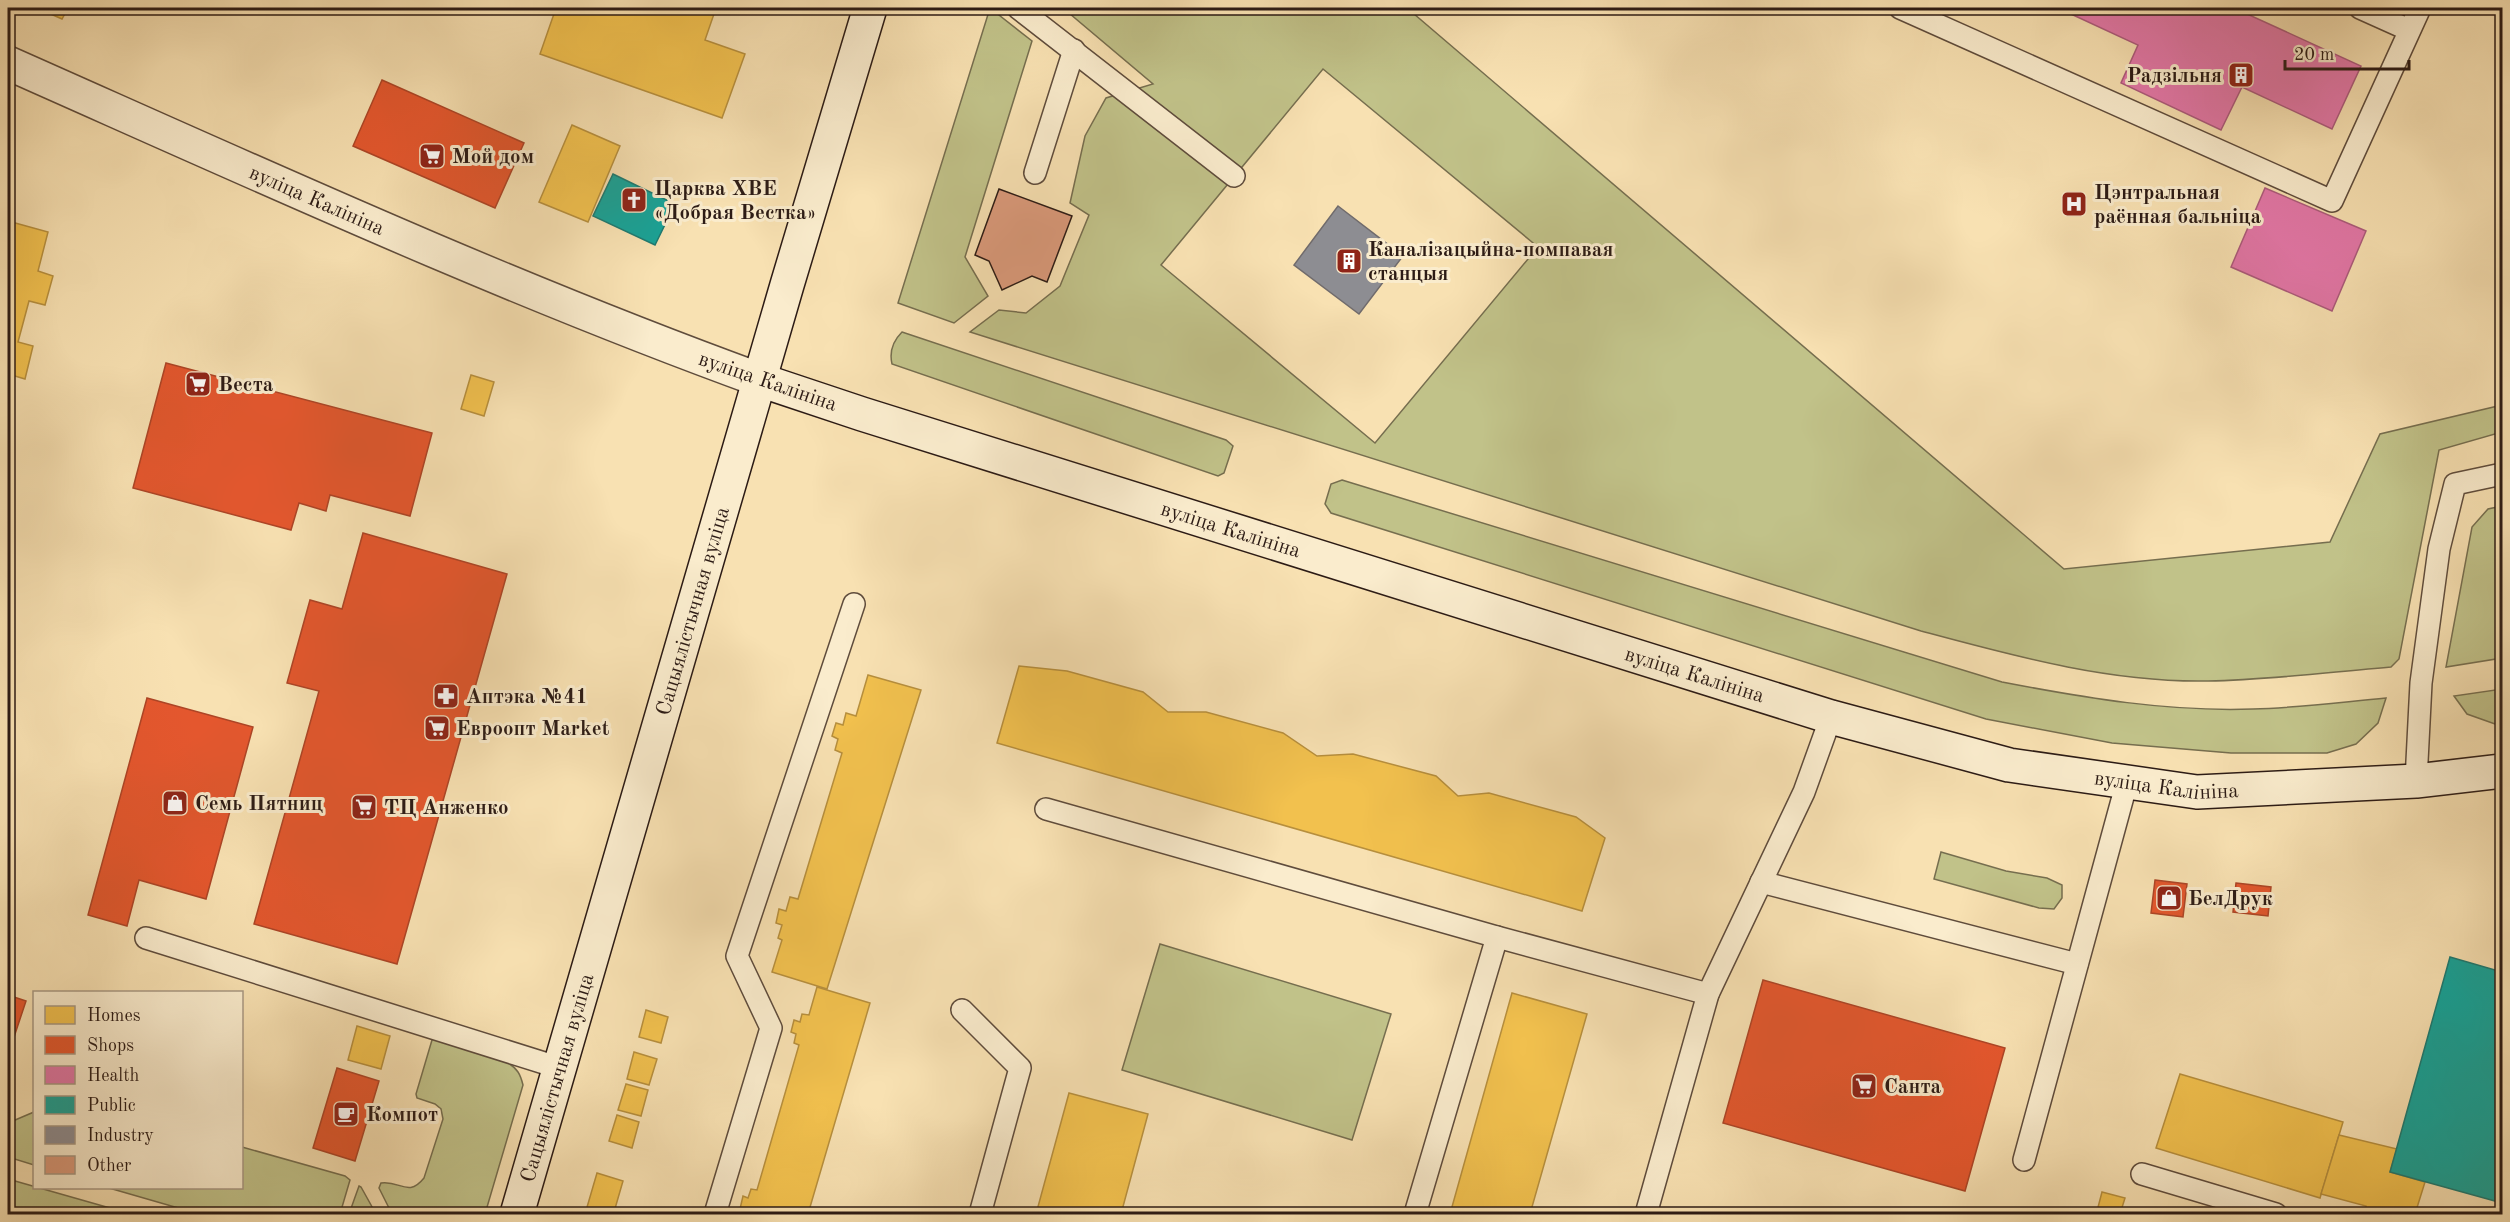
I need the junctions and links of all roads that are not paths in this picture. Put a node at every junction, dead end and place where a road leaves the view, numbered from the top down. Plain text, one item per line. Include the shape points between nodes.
1 (870, 8) edge
2 (1018, 8) edge
3 (1900, 8) edge
4 (2360, 8) edge
5 (2420, 8) edge
6 (2409, 30) junction
7 (1074, 50) junction
8 (8, 63) edge
9 (1035, 173) dead end
10 (1234, 176) dead end
11 (760, 380) junction
12 (2502, 474) edge
13 (854, 604) dead end
14 (1831, 717) junction
15 (2502, 771) edge
16 (2416, 781) junction
17 (2127, 782) junction
18 (1046, 809) dead end
19 (1761, 882) junction
20 (1497, 937) junction
21 (146, 938) dead end
22 (2078, 964) junction
23 (1708, 994) junction
24 (962, 1010) dead end
25 (560, 1068) junction
26 (2024, 1160) dead end
27 (2142, 1174) dead end
28 (517, 1215) edge
29 (715, 1215) edge
30 (980, 1215) edge
31 (1415, 1215) edge
32 (1646, 1215) edge
33 (2276, 1215) edge

1 - 11 main road, Сацыялістычная вуліца
2 - 7 lane
3 - 6 lane via 2332,201
4 - 6 lane
5 - 6 lane
7 - 9 lane
7 - 10 lane
8 - 11 main road, вуліца Калініна via 410,241
11 - 14 main road, вуліца Калініна
11 - 25 main road, Сацыялістычная вуліца
12 - 16 lane via 2455,484 2439,549 2421,683
13 - 29 lane via 737,956 771,1028
14 - 17 main road, вуліца Калініна via 2009,765
14 - 19 lane via 1804,792
15 - 16 main road, вуліца Калініна
16 - 17 main road, вуліца Калініна via 2197,792
17 - 22 lane
18 - 20 lane
19 - 22 lane
19 - 23 lane
20 - 23 lane
20 - 31 lane
21 - 25 lane
22 - 26 lane
23 - 32 lane
24 - 30 lane via 1020,1068
25 - 28 main road, Сацыялістычная вуліца
27 - 33 lane

